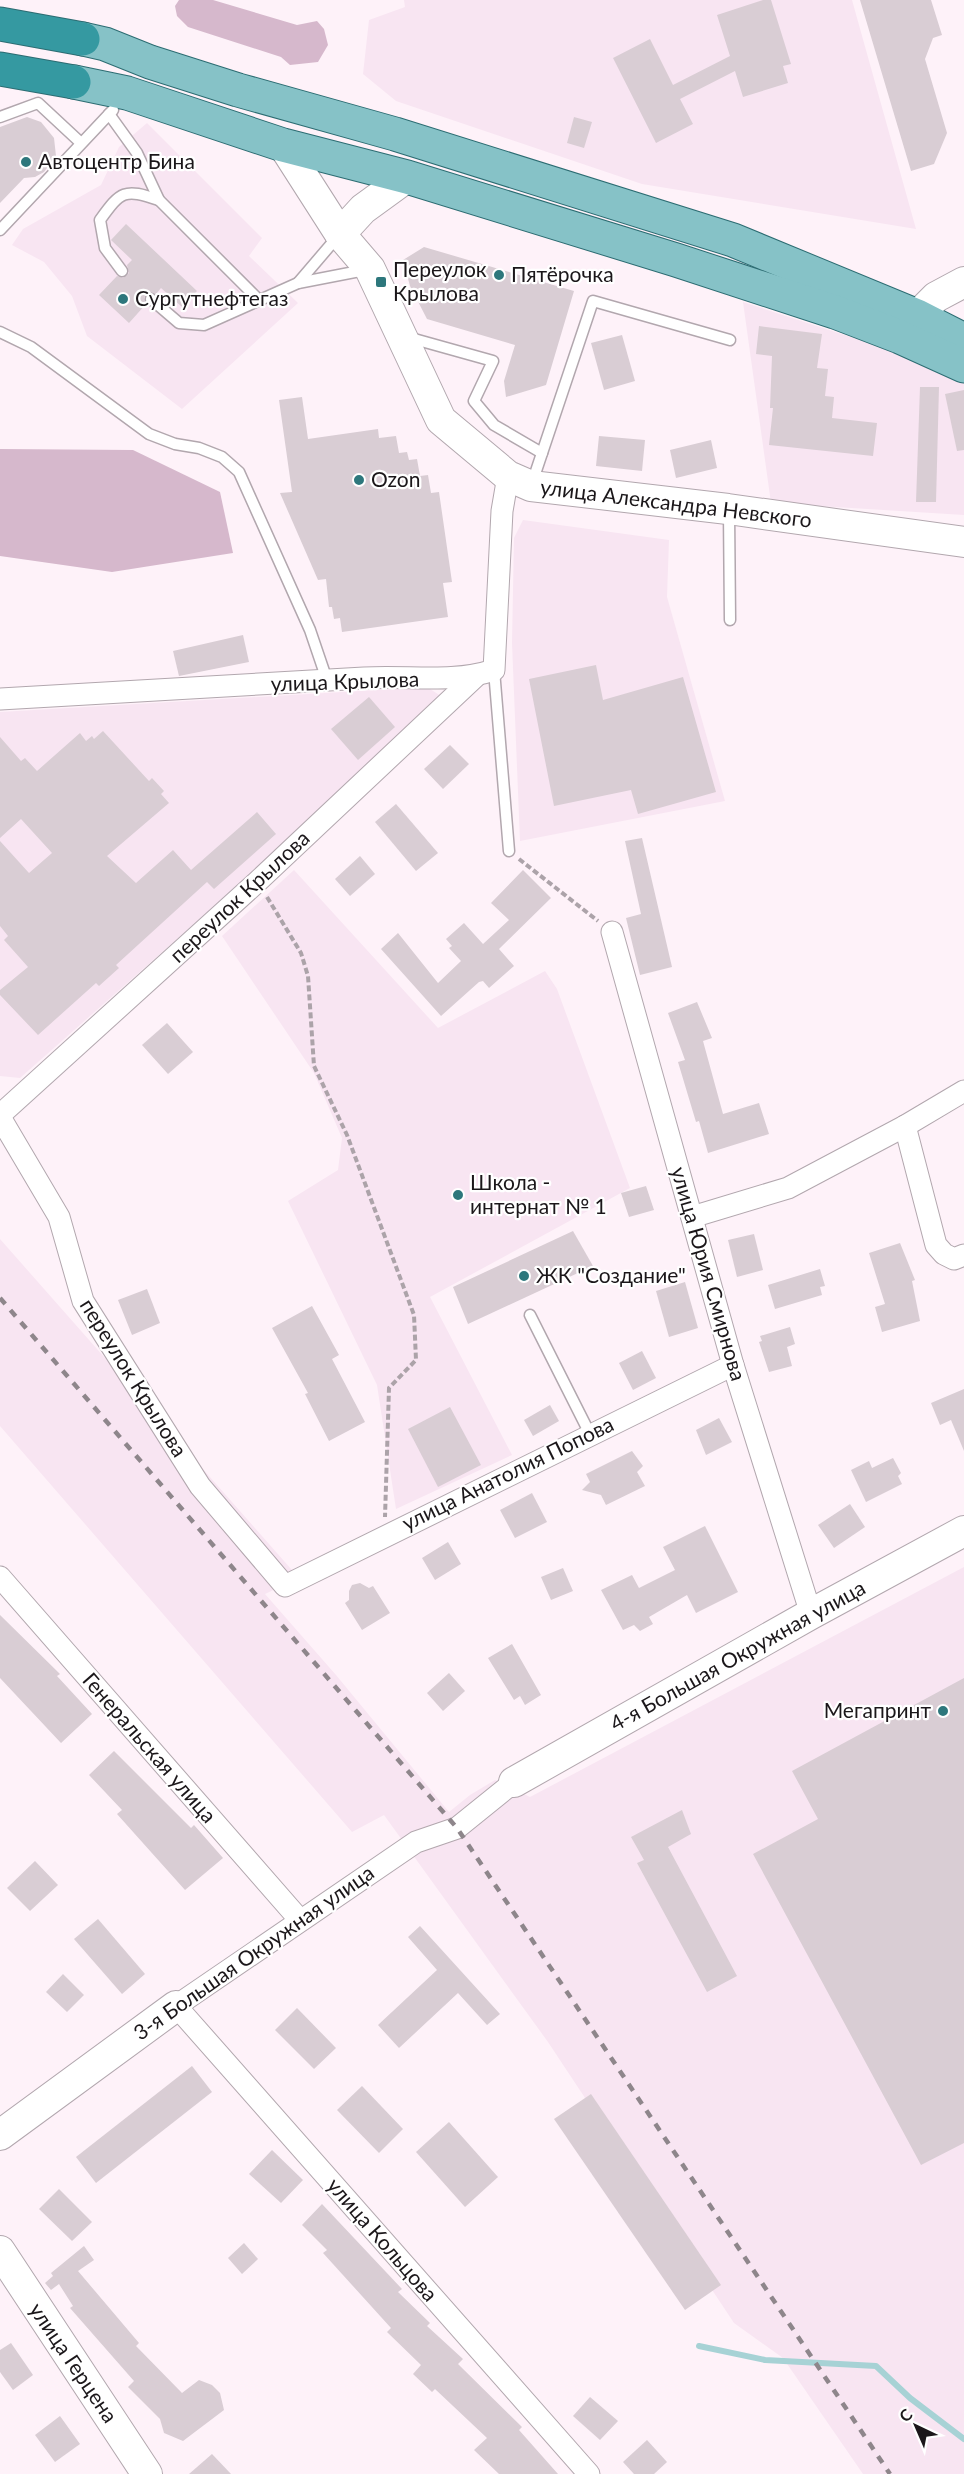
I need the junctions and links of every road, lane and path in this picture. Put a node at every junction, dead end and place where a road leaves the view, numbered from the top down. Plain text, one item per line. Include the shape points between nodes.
1 (0, 24) edge
2 (83, 39) joint
3 (0, 69) edge
4 (74, 82) joint
5 (118, 103) junction
6 (0, 117) edge
7 (81, 143) junction
8 (284, 145) junction
9 (407, 177) junction
10 (159, 200) junction
11 (0, 230) edge
12 (340, 234) junction
13 (370, 269) junction
14 (122, 271) dead end
15 (964, 282) edge
16 (298, 283) junction
17 (151, 299) dead end
18 (259, 300) junction
19 (917, 315) junction
20 (0, 332) edge
21 (401, 336) junction
22 (730, 340) dead end
23 (964, 340) edge
24 (964, 366) edge
25 (542, 453) junction
26 (520, 481) junction
27 (728, 508) junction
28 (964, 542) edge
29 (730, 620) dead end
30 (485, 673) junction
31 (327, 680) junction
32 (0, 699) edge
33 (509, 851) joint
34 (257, 882) junction
35 (612, 932) joint
36 (964, 1091) edge
37 (0, 1116) edge
38 (905, 1126) junction
39 (692, 1217) junction
40 (964, 1255) edge
41 (530, 1315) dead end
42 (733, 1365) junction
43 (590, 1434) junction
44 (964, 1531) edge
45 (384, 1535) junction
46 (0, 1577) edge
47 (285, 1586) joint
48 (811, 1614) junction
49 (514, 1782) joint
50 (299, 1919) junction
51 (176, 2006) junction
52 (0, 2135) edge
53 (0, 2251) edge
54 (147, 2474) edge
55 (589, 2474) edge

1 - 2 highway
2 - 19 main road via 733,240
3 - 4 highway
4 - 5 main road
5 - 7 lane
5 - 8 main road
5 - 10 lane
6 - 7 lane via 38,103
7 - 11 lane
8 - 9 main road
8 - 12 street
9 - 12 street via 363,209
9 - 24 main road via 835,312
10 - 14 lane via 134,191 116,198 100,220 105,248
10 - 18 lane
12 - 13 street
12 - 16 lane
13 - 16 lane
13 - 21 street
15 - 19 street via 936,297
16 - 18 lane
17 - 18 lane via 179,323 204,325
19 - 23 main road
20 - 31 lane via 31,348 149,434 222,457 239,472 310,630
21 - 25 lane via 493,361 474,401 494,425
21 - 26 street via 441,420
22 - 25 lane via 593,300
25 - 26 lane
26 - 27 street, улица Александра Невского
26 - 30 street via 502,511 501,628
27 - 28 street, улица Александра Невского
27 - 29 lane
30 - 31 street, улица Крылова via 448,679
30 - 33 lane
30 - 34 street, переулок Крылова
31 - 32 street, улица Крылова
33 - 35 path
34 - 37 street, переулок Крылова
34 - 45 path via 301,954 308,976 314,1066 347,1135 414,1315 416,1360 389,1388
35 - 39 street, улица Юрия Смирнова
36 - 38 street
37 - 47 street, переулок Крылова via 59,1217 83,1301 200,1485
38 - 39 street via 788,1188
38 - 40 street via 936,1245 954,1259
39 - 42 street, улица Юрия Смирнова
41 - 43 lane
42 - 43 street, улица Анатолия Попова
42 - 48 street, улица Юрия Смирнова
43 - 45 street, улица Анатолия Попова
44 - 48 street, 4-я Большая Окружная улица
45 - 47 street, улица Анатолия Попова
46 - 50 street, Генеральская улица
48 - 49 street, 4-я Большая Окружная улица
49 - 50 street, 3-я Большая Окружная улица via 457,1828 416,1842
50 - 51 street, 3-я Большая Окружная улица
51 - 52 street, 3-я Большая Окружная улица
51 - 55 street, улица Кольцова
53 - 54 street, улица Герцена

